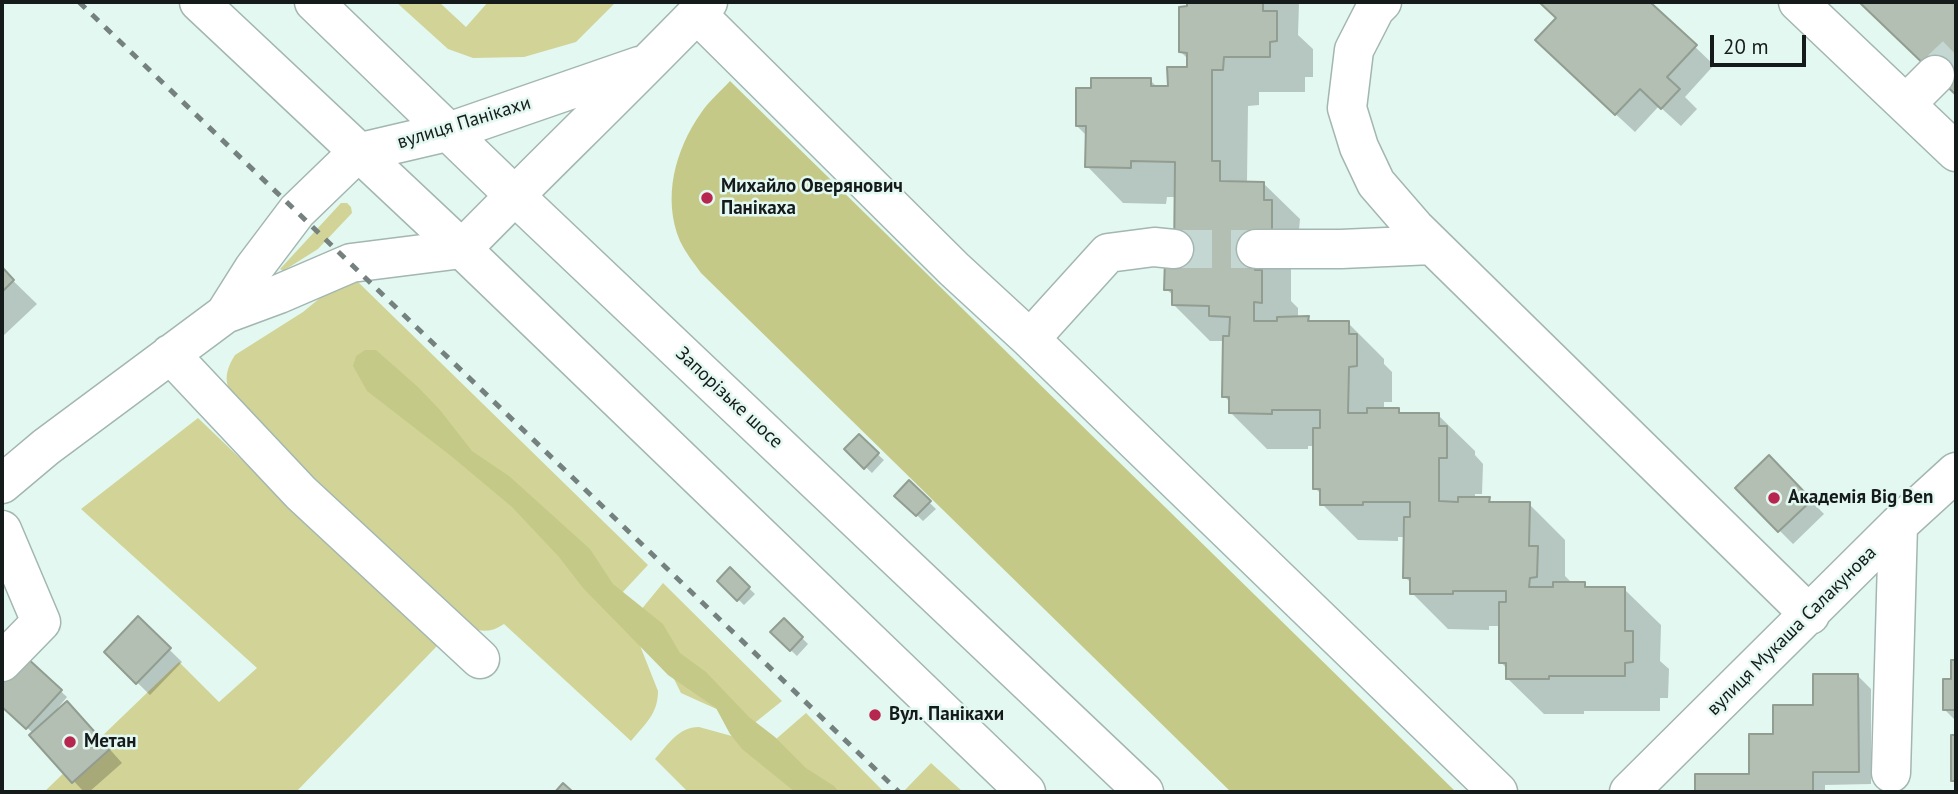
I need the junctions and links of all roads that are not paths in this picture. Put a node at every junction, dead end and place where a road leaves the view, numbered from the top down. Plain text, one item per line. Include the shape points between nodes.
1 (199, 2) edge
2 (314, 2) edge
3 (1382, 2) edge
4 (1798, 2) edge
5 (702, 8) edge
6 (648, 63) junction
7 (1935, 75) tunnel mouth
8 (1906, 104) junction
9 (451, 131) junction
10 (1956, 152) edge
11 (357, 153) junction
12 (514, 195) junction
13 (1432, 244) junction
14 (462, 249) junction
15 (1174, 249) tunnel mouth
16 (1256, 249) tunnel mouth
17 (225, 314) junction
18 (1030, 340) junction
19 (170, 354) junction
20 (1956, 472) edge
21 (2, 484) edge
22 (1899, 525) junction
23 (2, 530) edge
24 (1810, 615) junction
25 (480, 659) dead end
26 (2, 663) edge
27 (1891, 774) dead end
28 (1026, 792) edge
29 (1144, 792) edge
30 (1498, 792) edge
31 (1629, 792) edge

1 - 11 main road
2 - 9 main road, Запорізьке шосе
3 - 13 main road via 1354,50 1347,108 1376,183
4 - 8 main road
5 - 6 main road, вулиця Панікахи
5 - 18 main road via 954,269
6 - 9 main road, вулиця Панікахи
6 - 12 main road, вулиця Панікахи
7 - 8 main road
8 - 10 main road
9 - 11 main road, вулиця Панікахи
9 - 12 main road, Запорізьке шосе
11 - 14 main road
11 - 17 main road via 297,211
12 - 14 main road, вулиця Панікахи
12 - 29 main road, Запорізьке шосе
13 - 16 main road
13 - 24 main road
14 - 17 main road via 351,263
14 - 28 main road
15 - 18 main road via 1108,253
17 - 19 main road
18 - 30 main road
19 - 21 main road
19 - 25 main road via 301,493
20 - 22 main road, вулиця Мукаша Салакунова
22 - 24 main road, вулиця Мукаша Салакунова
22 - 27 main road
23 - 26 main road via 41,622
24 - 31 main road, вулиця Мукаша Салакунова

